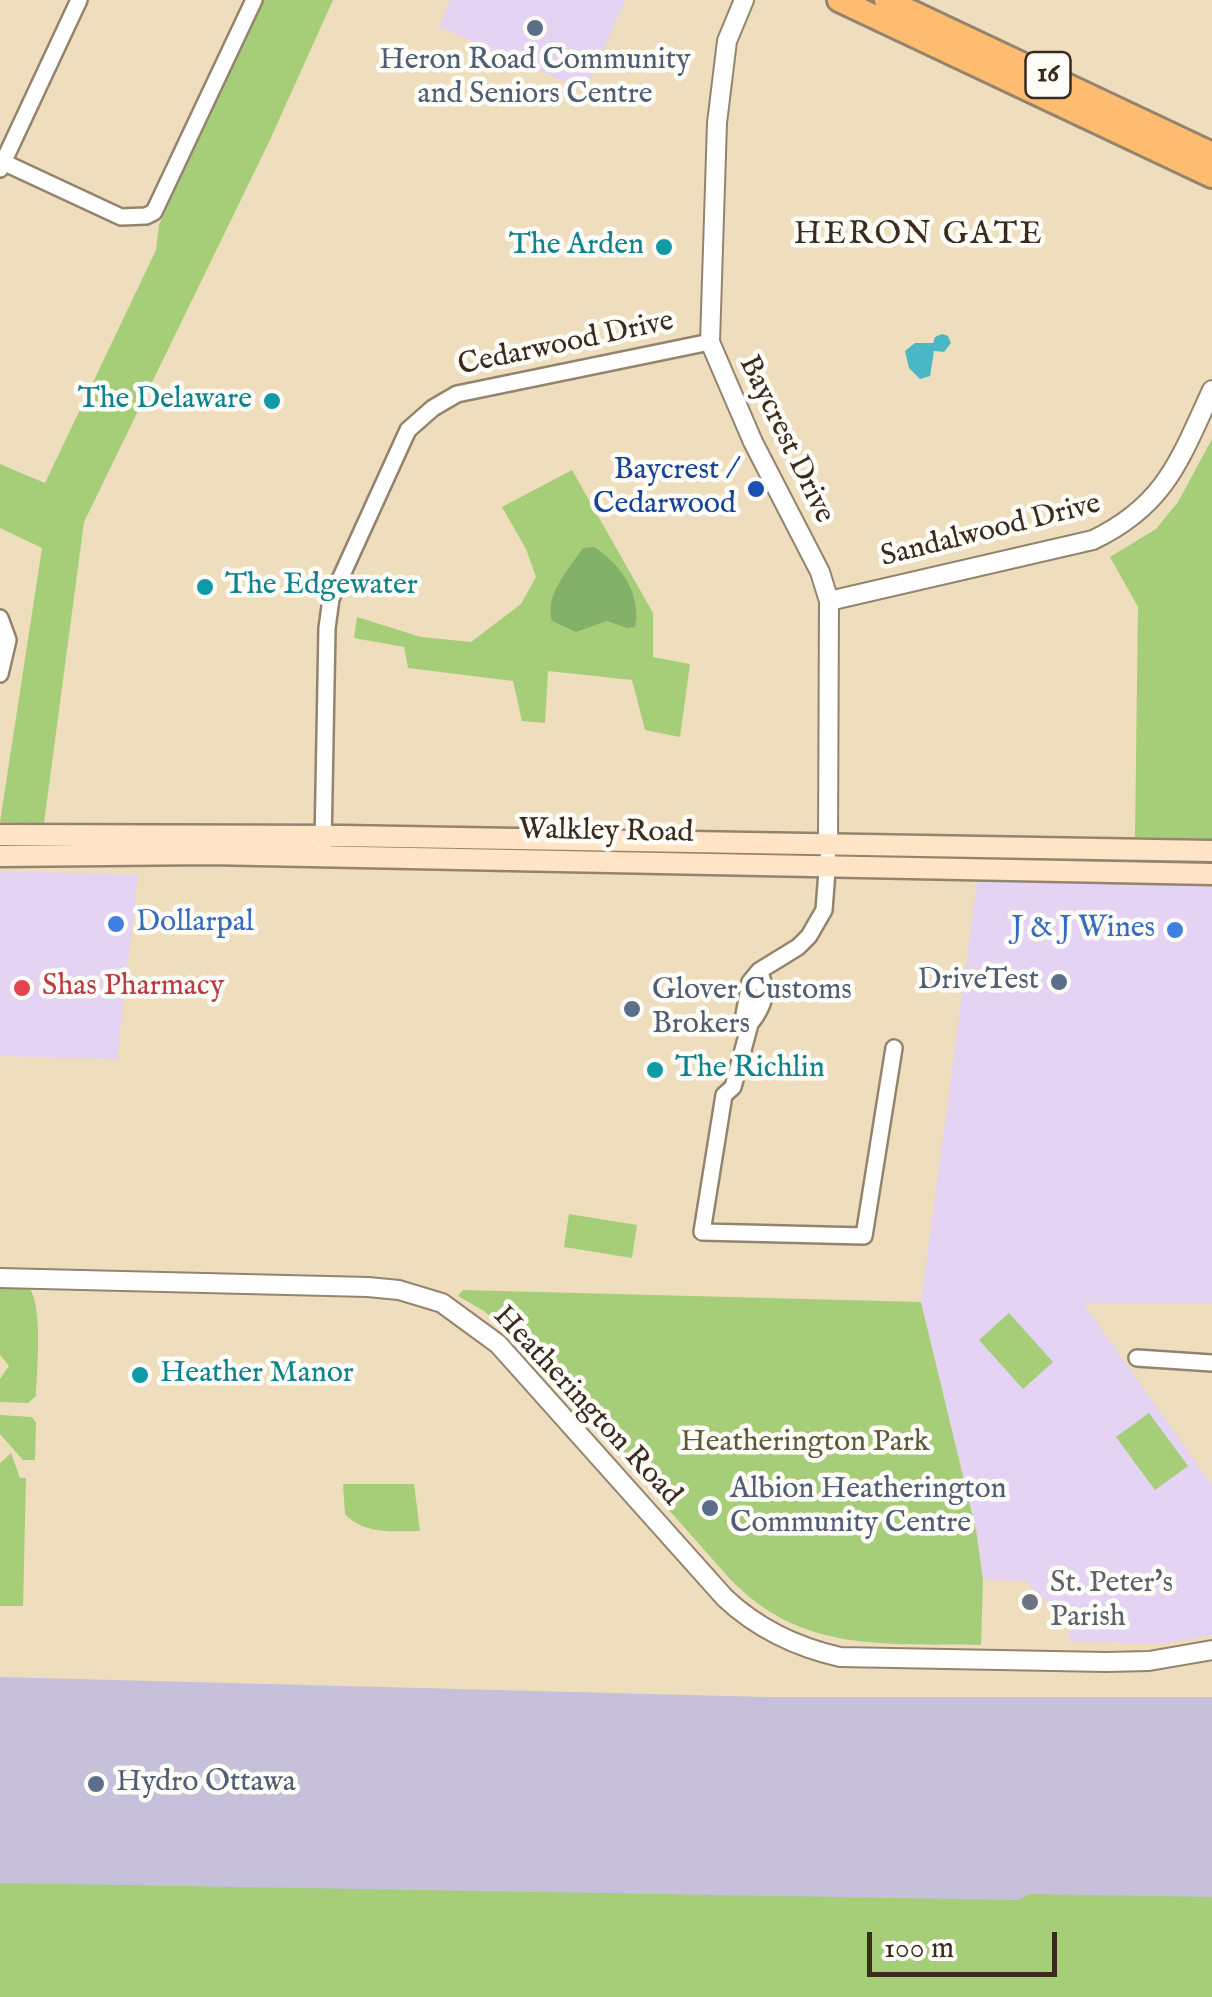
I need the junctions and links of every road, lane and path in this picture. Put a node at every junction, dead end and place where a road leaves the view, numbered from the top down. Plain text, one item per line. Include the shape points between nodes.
1 (79, 0) edge
2 (254, 0) edge
3 (744, 0) edge
4 (839, 0) edge
5 (886, 0) edge
6 (1066, 96) junction
7 (1212, 154) edge
8 (2, 165) edge
9 (1212, 176) edge
10 (710, 342) junction
11 (1212, 390) edge
12 (828, 601) junction
13 (0, 618) edge
14 (0, 674) edge
15 (0, 835) edge
16 (828, 844) junction
17 (323, 846) junction
18 (1212, 851) edge
19 (0, 856) edge
20 (828, 868) junction
21 (1212, 874) edge
22 (894, 1048) dead end
23 (0, 1278) edge
24 (1137, 1358) dead end
25 (1211, 1368) edge
26 (1212, 1650) edge

1 - 8 street
2 - 8 street via 154,212 120,218
3 - 10 street, Baycrest Drive via 726,41 717,120
4 - 6 main road, 16
5 - 6 main road, 16
6 - 7 main road, 16
6 - 9 main road, 16
10 - 12 street, Baycrest Drive
10 - 17 street, Cedarwood Drive via 469,390 408,430 331,599
11 - 12 street, Sandalwood Drive via 1161,489 1122,526 1093,540
12 - 16 street, Baycrest Drive
13 - 14 street via 8,640
15 - 17 main road, Walkley Road
16 - 17 main road, Walkley Road
16 - 18 main road, Walkley Road
16 - 20 street
17 - 19 main road, Walkley Road
17 - 20 main road, Walkley Road
20 - 21 main road, Walkley Road
20 - 22 street via 824,910 809,936 750,982 744,1015 750,1024 733,1087 724,1095 702,1232 864,1236
23 - 26 street, Heatherington Road via 368,1287 442,1304 498,1344 726,1598 757,1625 810,1651 840,1658 1106,1662
24 - 25 street

